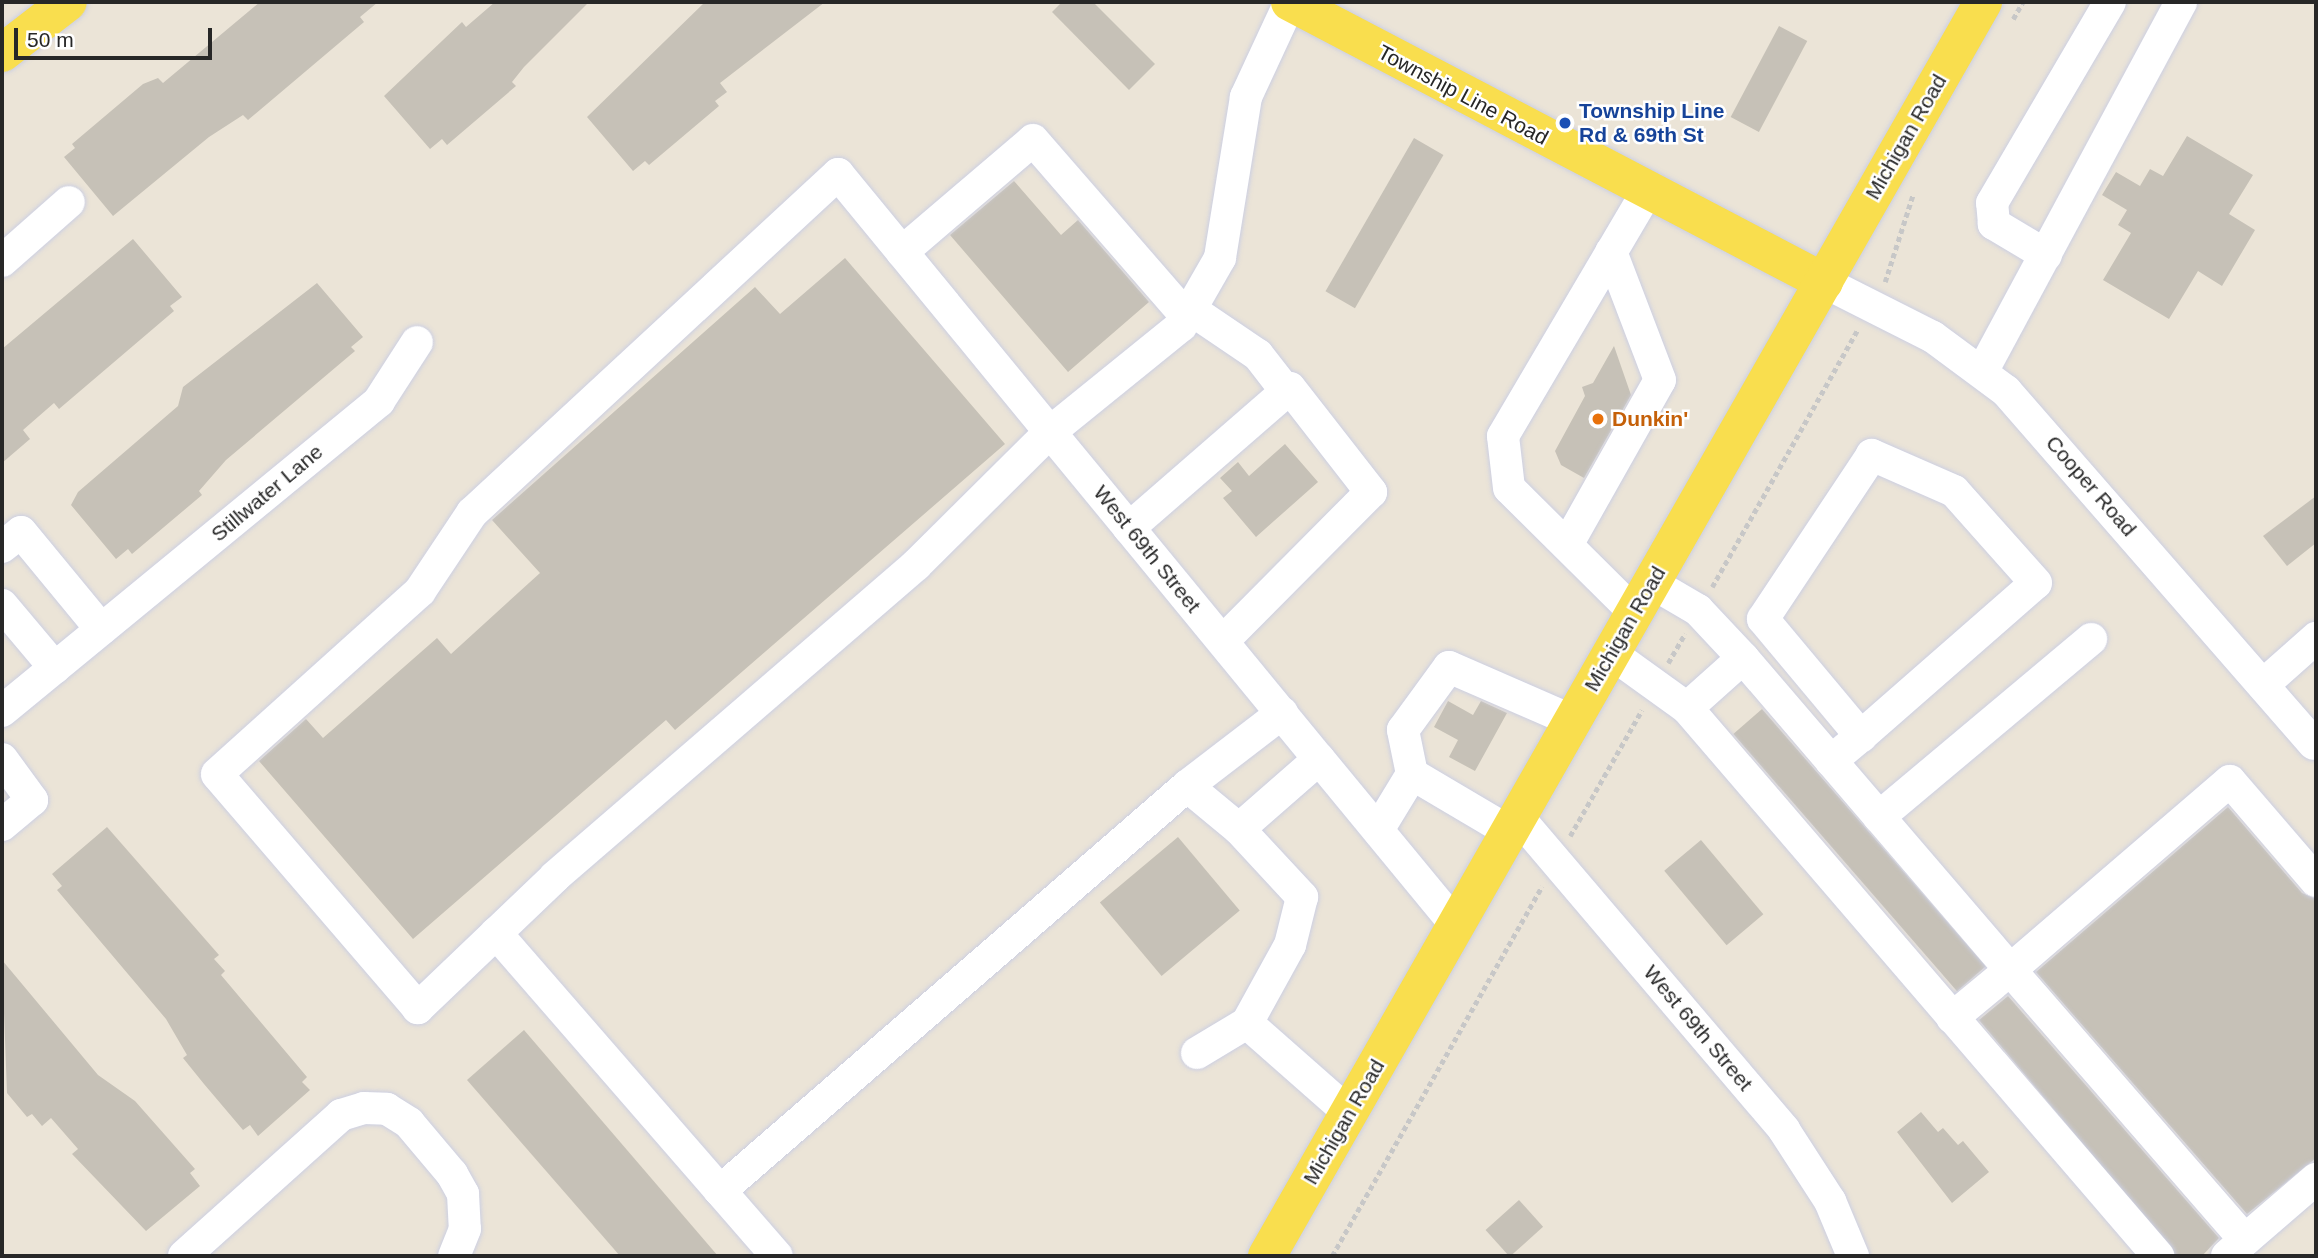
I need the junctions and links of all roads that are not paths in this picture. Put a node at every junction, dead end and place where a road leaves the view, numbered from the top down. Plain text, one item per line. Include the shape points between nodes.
1 (68, 2) edge
2 (1290, 2) edge
3 (2110, 2) edge
4 (2181, 2) edge
5 (1996, 13) edge
6 (2, 53) edge
7 (1646, 193) junction
8 (69, 202) dead end
9 (902, 252) junction
10 (1611, 252) junction
11 (2046, 256) junction
12 (2, 261) edge
13 (1824, 282) junction
14 (1190, 314) junction
15 (417, 342) dead end
16 (1983, 370) junction
17 (1286, 391) junction
18 (1050, 432) junction
19 (1129, 528) junction
20 (1567, 545) junction
21 (2, 547) edge
22 (1643, 598) junction
23 (2, 605) edge
24 (101, 629) junction
25 (2316, 638) edge
26 (2091, 639) dead end
27 (1223, 642) junction
28 (1612, 654) junction
29 (1743, 658) junction
30 (55, 668) junction
31 (2263, 685) junction
32 (1687, 708) junction
33 (2, 711) edge
34 (1282, 713) junction
35 (1573, 721) junction
36 (1861, 736) junction
37 (2314, 744) dead end
38 (2, 759) edge
39 (1319, 759) junction
40 (1831, 761) junction
41 (1412, 774) junction
42 (1187, 786) junction
43 (1879, 817) junction
44 (1514, 824) junction
45 (2, 825) edge
46 (1240, 829) junction
47 (1378, 830) junction
48 (2316, 881) edge
49 (1456, 925) junction
50 (496, 933) junction
51 (2010, 970) junction
52 (1952, 1018) junction
53 (1247, 1023) junction
54 (1196, 1053) dead end
55 (1349, 1113) junction
56 (2316, 1179) edge
57 (720, 1191) junction
58 (2236, 1248) edge
59 (184, 1256) edge
60 (454, 1256) edge
61 (776, 1256) edge
62 (1267, 1256) edge
63 (1853, 1256) edge
64 (2158, 1256) edge

1 - 6 main road
2 - 7 main road, Township Line Road
2 - 14 street via 1246,97 1227,233
3 - 11 street via 1992,203 1994,224
4 - 11 street
5 - 13 main road, Michigan Road
7 - 10 street
7 - 13 main road, Township Line Road
8 - 12 street
9 - 14 street via 1033,140
9 - 18 street, West 69th Street
9 - 50 street, West 69th Street via 838,174 472,513 420,591 217,774 418,1008
10 - 20 street via 1660,380
10 - 20 street via 1503,436 1510,488
11 - 16 street
13 - 16 street, Cooper Road via 1907,322
13 - 22 main road, Michigan Road
14 - 17 street via 1258,355
14 - 18 street via 1157,351
15 - 24 street, Stillwater Lane via 379,401
16 - 31 street, Cooper Road via 2049,437
17 - 19 street
17 - 27 street via 1371,492
18 - 19 street, West 69th Street
18 - 50 street via 916,565
19 - 27 street, West 69th Street
20 - 22 street
21 - 24 street via 21,532
22 - 28 main road, Michigan Road
22 - 29 street via 1698,610
23 - 30 street
24 - 30 street, Stillwater Lane
25 - 31 street
26 - 43 street
27 - 34 street, West 69th Street
28 - 32 street via 1658,681
28 - 35 main road, Michigan Road
29 - 32 street
29 - 40 street
30 - 33 street, Stillwater Lane
31 - 37 street, Cooper Road
32 - 52 street
34 - 39 street, West 69th Street
34 - 42 street
35 - 41 street via 1449,667 1403,730
35 - 44 main road, Michigan Road
36 - 36 street via 2036,583 1954,491 1872,455 1763,619
36 - 40 street
38 - 45 street via 32,800
39 - 46 street
39 - 47 street, West 69th Street
40 - 43 street
41 - 44 street, West 69th Street
41 - 47 street
42 - 46 street
42 - 57 street
43 - 51 street
44 - 49 main road, Michigan Road
44 - 63 street, West 69th Street via 1556,861 1784,1130 1830,1201
46 - 53 street via 1302,897 1290,945
47 - 49 street, West 69th Street
48 - 51 street via 2230,782
49 - 55 main road, Michigan Road
50 - 57 street
51 - 52 street
51 - 58 street
52 - 64 street
53 - 54 street
53 - 55 street
55 - 62 main road, Michigan Road
56 - 58 street
57 - 61 street
59 - 60 street via 341,1115 364,1108 387,1110 409,1123 452,1174 463,1194 465,1229

